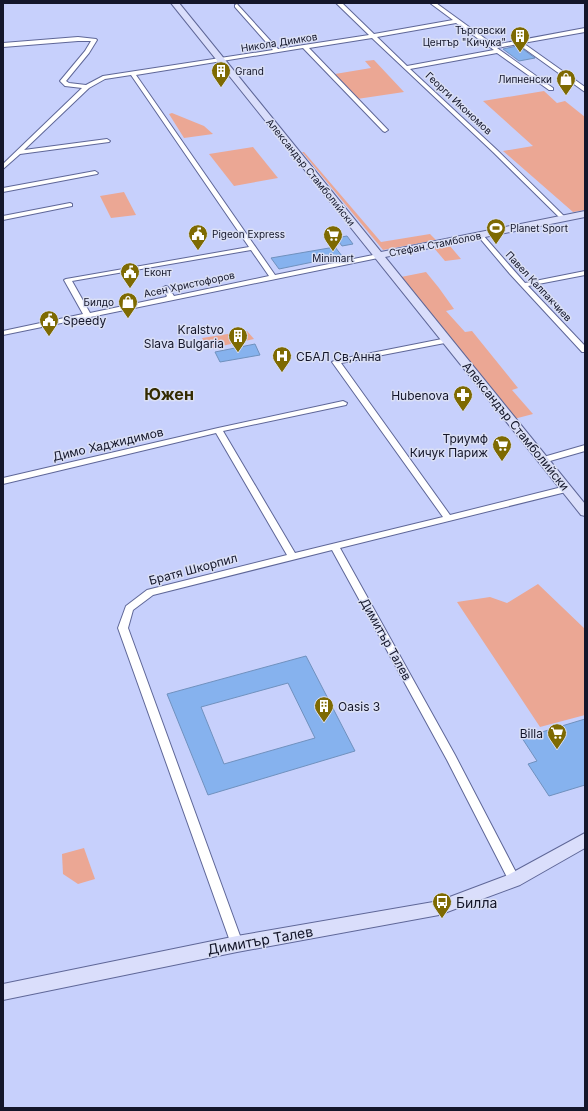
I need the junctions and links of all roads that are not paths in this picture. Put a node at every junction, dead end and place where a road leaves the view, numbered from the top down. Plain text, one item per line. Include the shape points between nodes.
1 (175, 3) edge
2 (339, 3) edge
3 (434, 3) edge
4 (237, 6) dead end
5 (457, 21) junction
6 (585, 30) edge
7 (373, 36) junction
8 (520, 43) junction
9 (3, 45) edge
10 (304, 47) junction
11 (496, 49) junction
12 (277, 51) junction
13 (222, 60) junction
14 (406, 68) junction
15 (133, 74) junction
16 (87, 87) junction
17 (551, 89) dead end
18 (585, 90) edge
19 (385, 130) dead end
20 (106, 141) dead end
21 (17, 153) junction
22 (3, 167) edge
23 (95, 173) dead end
24 (3, 190) edge
25 (70, 205) dead end
26 (585, 214) edge
27 (3, 218) edge
28 (564, 219) junction
29 (480, 236) junction
30 (253, 248) junction
31 (378, 256) junction
32 (585, 273) edge
33 (272, 276) junction
34 (524, 285) junction
35 (166, 288) dead end
36 (169, 298) junction
37 (87, 316) junction
38 (3, 332) edge
39 (447, 340) junction
40 (585, 350) edge
41 (343, 403) dead end
42 (218, 430) junction
43 (585, 448) edge
44 (544, 460) junction
45 (3, 481) edge
46 (566, 489) junction
47 (585, 512) edge
48 (448, 518) junction
49 (335, 546) junction
50 (294, 557) junction
51 (585, 840) edge
52 (514, 880) junction
53 (237, 944) junction
54 (3, 992) edge

1 - 13 street, Александър Стамболийски
2 - 7 street, Георги Икономов
3 - 5 street
4 - 12 street
5 - 7 street, Никола Димков
5 - 11 street
6 - 8 street
7 - 10 street, Никола Димков
7 - 14 street, Георги Икономов
8 - 11 street
8 - 18 street
9 - 16 street via 94,40 88,52 63,81 68,85
10 - 12 street, Никола Димков
10 - 19 street
11 - 14 street
11 - 17 street
12 - 13 street, Никола Димков
13 - 15 street, Никола Димков
13 - 31 street, Александър Стамболийски
14 - 28 street, Георги Икономов
15 - 16 street, Никола Димков via 103,78
15 - 30 street
16 - 21 street
20 - 21 street
21 - 22 street
23 - 24 street
25 - 27 street
26 - 28 street, Стефан Стамболов
28 - 29 street, Стефан Стамболов
29 - 31 street, Стефан Стамболов
29 - 34 street, Павел Калпакчиев
30 - 33 street
30 - 37 street, Асен Христофоров via 68,280
31 - 33 street, Асен Христофоров
31 - 39 street, Александър Стамболийски
32 - 34 street
33 - 36 street, Асен Христофоров
34 - 40 street, Павел Калпакчиев
35 - 36 street via 171,296
36 - 37 street, Асен Христофоров
37 - 38 street, Асен Христофоров
39 - 44 street, Александър Стамболийски
39 - 48 street via 336,362
41 - 42 street, Димо Хаджидимов
42 - 45 street, Димо Хаджидимов
42 - 50 street
43 - 44 street
44 - 46 street, Александър Стамболийски
46 - 47 street, Александър Стамболийски
46 - 48 street, Братя Шкорпил
48 - 49 street, Братя Шкорпил
49 - 50 street, Братя Шкорпил
49 - 52 street, Димитър Талев via 451,758
50 - 53 street, Братя Шкорпил via 150,592 129,608 123,628
51 - 52 street, Димитър Талев
52 - 53 street, Димитър Талев via 439,908
53 - 54 street, Димитър Талев

